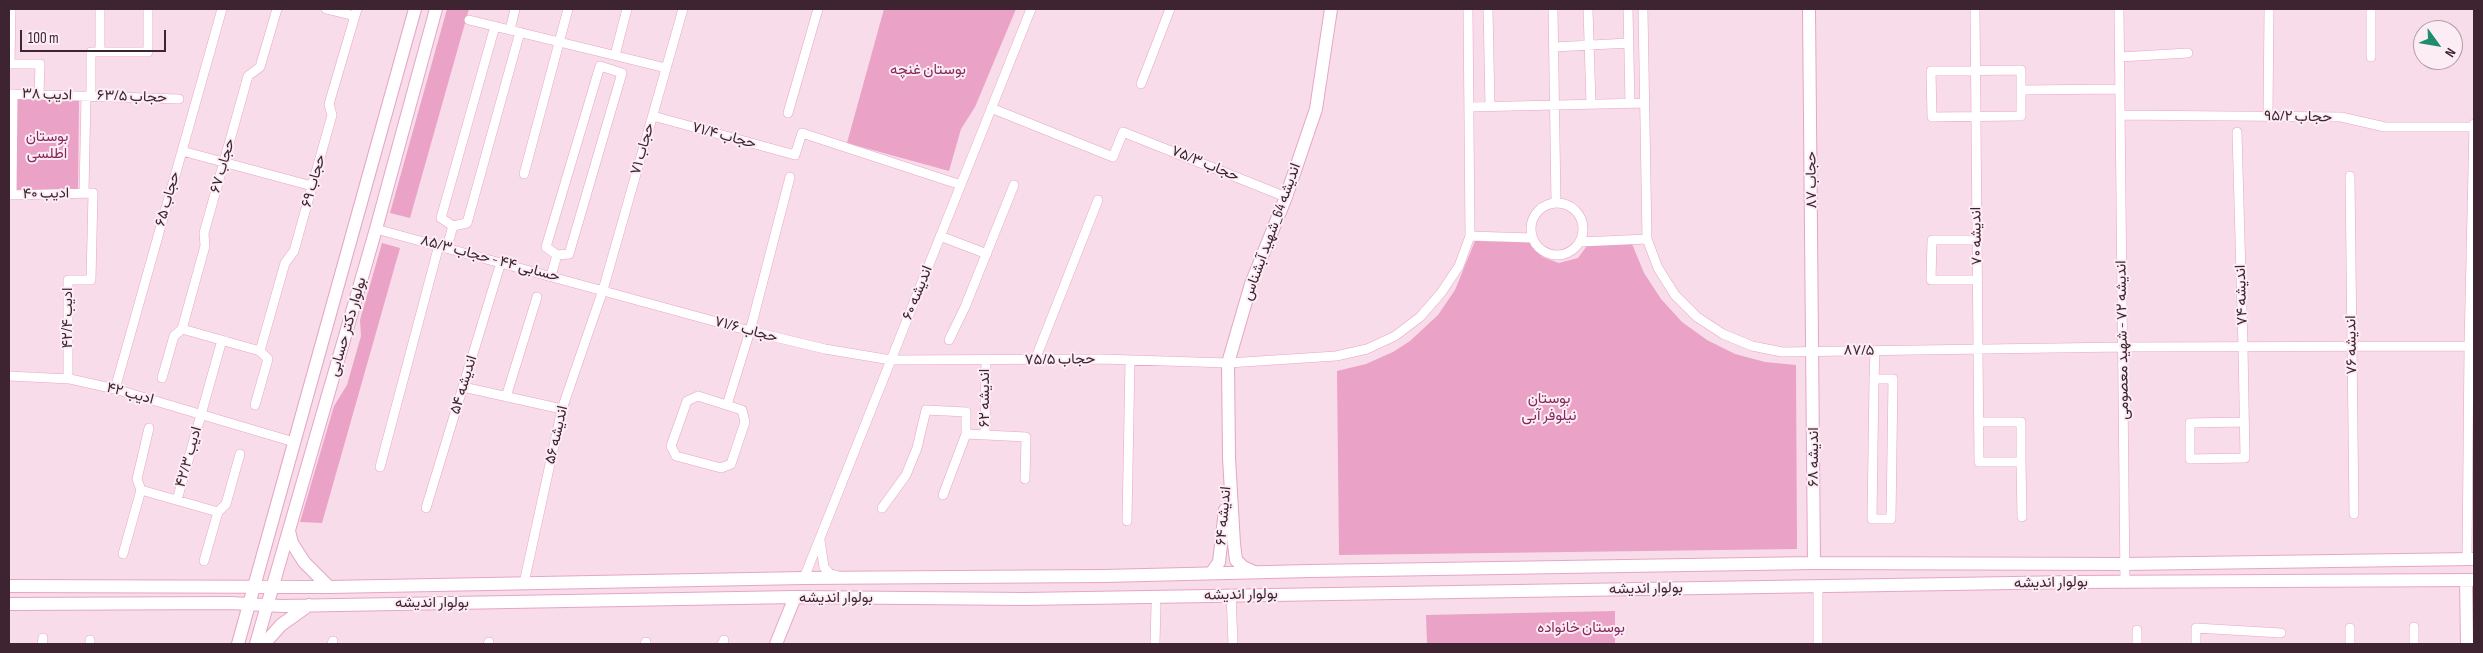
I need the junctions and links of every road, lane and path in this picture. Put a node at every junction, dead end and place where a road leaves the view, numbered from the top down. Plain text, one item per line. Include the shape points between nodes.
1 (11, 9) edge
2 (100, 9) edge
3 (148, 9) edge
4 (222, 9) edge
5 (277, 9) edge
6 (326, 9) edge
7 (415, 9) edge
8 (436, 9) edge
9 (516, 9) edge
10 (568, 9) edge
11 (627, 9) edge
12 (683, 9) edge
13 (818, 9) edge
14 (1031, 9) edge
15 (1170, 9) edge
16 (1331, 9) edge
17 (1468, 9) edge
18 (1488, 9) edge
19 (1553, 9) edge
20 (1588, 9) edge
21 (1628, 9) edge
22 (1643, 9) edge
23 (1809, 9) edge
24 (1975, 9) edge
25 (2119, 9) edge
26 (2269, 9) edge
27 (2371, 9) edge
28 (356, 12) edge
29 (469, 20) dead end
30 (494, 26) junction
31 (510, 30) junction
32 (520, 32) junction
33 (559, 42) junction
34 (1629, 43) junction
35 (1588, 46) junction
36 (1554, 47) junction
37 (100, 52) junction
38 (2188, 53) dead end
39 (615, 55) junction
40 (2120, 57) junction
41 (2371, 57) dead end
42 (9, 64) edge
43 (666, 68) junction
44 (1975, 70) junction
45 (1141, 84) dead end
46 (2120, 89) junction
47 (2021, 90) junction
48 (11, 94) edge
49 (39, 94) junction
50 (88, 96) junction
51 (179, 99) dead end
52 (1630, 103) junction
53 (1645, 103) junction
54 (1591, 104) junction
55 (1555, 105) junction
56 (1469, 106) junction
57 (1490, 106) junction
58 (991, 108) junction
59 (788, 113) dead end
60 (2121, 115) junction
61 (653, 116) junction
62 (2268, 116) junction
63 (1976, 117) junction
64 (2474, 125) edge
65 (2237, 132) dead end
66 (182, 150) junction
67 (224, 162) junction
68 (524, 174) dead end
69 (2350, 176) dead end
70 (790, 177) dead end
71 (960, 185) junction
72 (1014, 185) dead end
73 (312, 186) junction
74 (84, 194) junction
75 (10, 195) edge
76 (1286, 197) junction
77 (1098, 200) dead end
78 (1556, 203) junction
79 (453, 226) junction
80 (376, 229) junction
81 (940, 236) junction
82 (1470, 236) junction
83 (1532, 238) junction
84 (1646, 239) junction
85 (1977, 240) junction
86 (1580, 242) junction
87 (443, 246) junction
88 (557, 254) junction
89 (987, 254) junction
90 (501, 262) junction
91 (551, 276) junction
92 (1978, 280) junction
93 (603, 290) junction
94 (537, 297) dead end
95 (182, 329) junction
96 (750, 331) junction
97 (222, 340) junction
98 (949, 340) dead end
99 (2469, 346) junction
100 (2123, 347) junction
101 (2243, 347) junction
102 (2352, 347) junction
103 (1978, 349) junction
104 (260, 351) junction
105 (1814, 351) junction
106 (1875, 352) junction
107 (891, 360) junction
108 (1035, 360) junction
109 (1130, 360) junction
110 (986, 361) junction
111 (1228, 363) junction
112 (9, 376) edge
113 (162, 378) dead end
114 (68, 379) junction
115 (1874, 379) junction
116 (464, 387) junction
117 (115, 389) junction
118 (506, 397) junction
119 (255, 405) dead end
120 (726, 405) junction
121 (562, 409) junction
122 (201, 414) junction
123 (1979, 422) junction
124 (2244, 422) junction
125 (150, 428) dead end
126 (966, 434) junction
127 (985, 435) junction
128 (294, 442) junction
129 (240, 454) dead end
130 (1229, 458) junction
131 (2021, 462) junction
132 (380, 467) dead end
133 (1025, 479) dead end
134 (141, 490) junction
135 (943, 495) dead end
136 (176, 500) junction
137 (426, 508) dead end
138 (882, 508) dead end
139 (218, 512) junction
140 (2354, 514) dead end
141 (2022, 517) dead end
142 (1127, 521) dead end
143 (289, 530) junction
144 (821, 535) junction
145 (123, 554) dead end
146 (2471, 559) edge
147 (204, 561) dead end
148 (1814, 564) junction
149 (2125, 564) junction
150 (1212, 572) junction
151 (1253, 572) junction
152 (1104, 576) junction
153 (804, 578) junction
154 (840, 578) junction
155 (2470, 580) edge
156 (524, 583) junction
157 (2125, 583) junction
158 (9, 586) edge
159 (272, 586) junction
160 (253, 587) junction
161 (329, 587) junction
162 (1818, 587) junction
163 (1231, 594) junction
164 (795, 597) junction
165 (1104, 598) junction
166 (9, 604) edge
167 (249, 604) junction
168 (267, 605) junction
169 (310, 605) junction
170 (1156, 605) dead end
171 (2414, 627) dead end
172 (2350, 628) dead end
173 (2137, 630) dead end
174 (2281, 632) dead end
175 (238, 644) edge
176 (256, 644) edge
177 (264, 644) edge
178 (776, 644) edge
179 (1155, 644) edge
180 (1234, 644) edge
181 (1818, 644) edge
182 (2137, 644) edge
183 (2196, 644) edge
184 (2350, 644) edge
185 (2414, 644) edge
186 (2467, 644) edge

1 - 42 street
2 - 37 street
3 - 37 street via 148,52
4 - 66 street, حجاب ۶۵
5 - 67 street, حجاب ۶۷ via 260,67 248,76
6 - 28 street
7 - 128 main road, بولوار دکتر حسابی
8 - 80 main road, بولوار دکتر حسابی
9 - 31 street
10 - 33 street
11 - 39 street
12 - 43 street, حجاب ۷۱
13 - 59 street
14 - 58 street, اندیشه ۶۰
15 - 45 street
16 - 76 main road, اندیشه 64_شهید آبشناس via 1316,109
17 - 56 street, حجاب ۷۵/۵
18 - 57 street
19 - 36 street
20 - 35 street
21 - 34 street
22 - 53 street
23 - 105 main road, حجاب ۸۷
24 - 44 street, اندیشه ۷۰
25 - 40 street, اندیشه ۷۲ - شهید معصومی
26 - 62 street
27 - 41 street
28 - 73 street, حجاب ۶۹ via 329,104 332,115
29 - 30 street
30 - 31 street
30 - 79 street via 440,218
31 - 32 street
32 - 33 street
32 - 79 street via 467,223
33 - 39 street
33 - 68 street
34 - 35 street
34 - 52 street
35 - 36 street
35 - 54 street
36 - 55 street
37 - 50 street via 91,52
38 - 40 street
39 - 43 street
40 - 46 street, اندیشه ۷۲ - شهید معصومی
42 - 49 street via 40,64
43 - 61 street, حجاب ۷۱
44 - 47 street via 2021,70
44 - 63 street, اندیشه ۷۰
44 - 63 street via 1932,71 1932,117
46 - 47 street
46 - 60 street, اندیشه ۷۲ - شهید معصومی
47 - 63 street via 2022,116
48 - 49 street, ادیب ۳۸
48 - 75 street
49 - 50 street, ادیب ۳۸
50 - 51 street, حجاب ۶۳/۵
50 - 74 street
52 - 53 street
52 - 54 street
53 - 84 street
54 - 55 street
55 - 57 street
55 - 78 street
56 - 57 street
56 - 82 street, حجاب ۷۵/۵
58 - 71 street, اندیشه ۶۰
58 - 76 street, حجاب ۷۵/۳ via 1113,157 1123,132
60 - 62 street, حجاب ۹۵/۲
60 - 100 street, اندیشه ۷۲ - شهید معصومی
61 - 71 street, حجاب ۷۱/۴ via 795,155 802,134
61 - 93 street, حجاب ۷۱
62 - 64 street, حجاب ۹۵/۲ via 2341,118 2385,127
63 - 85 street, اندیشه ۷۰
64 - 99 street
65 - 101 street, اندیشه ۷۴
66 - 67 street
66 - 117 street, حجاب ۶۵
67 - 73 street
67 - 95 street, حجاب ۶۷
69 - 102 street, اندیشه ۷۶
70 - 96 street
71 - 81 street, اندیشه ۶۰
72 - 89 street
73 - 104 street, حجاب ۶۹ via 294,252 285,262
74 - 75 street, ادیب ۴۰
74 - 114 street, ادیب ۴۲/۴ via 93,193 91,280 68,280
76 - 111 main road, اندیشه 64_شهید آبشناس via 1251,284
77 - 108 street
78 - 83 street via 1539,210 1533,218
78 - 86 street via 1576,211 1582,220
79 - 87 street
80 - 87 street, حسابی ۴۴ - حجاب ۸۵/۳
80 - 143 main road, بولوار دکتر حسابی
81 - 89 street
81 - 107 street, اندیشه ۶۰
82 - 83 street
82 - 111 street, حجاب ۷۵/۵ via 1460,266 1441,293 1420,317 1395,336 1367,349 1336,356
83 - 86 street via 1545,254 1555,256 1566,254
84 - 86 street
84 - 105 street, ۸۷/۵ via 1658,268 1675,295 1697,317 1722,334 1752,346 1782,352
85 - 92 street, اندیشه ۷۰
85 - 92 street via 1932,240 1931,280
87 - 90 street, حسابی ۴۴ - حجاب ۸۵/۳
87 - 132 street
88 - 88 street via 569,254 622,73 600,66 546,247
88 - 91 street
89 - 98 street
90 - 91 street, حسابی ۴۴ - حجاب ۸۵/۳
90 - 116 street, اندیشه ۵۴
91 - 93 street, حسابی ۴۴ - حجاب ۸۵/۳
92 - 103 street, اندیشه ۷۰
93 - 96 street, حجاب ۷۱/۶
93 - 121 street, اندیشه ۵۶
94 - 118 street
95 - 97 street
95 - 113 street, حجاب ۶۷ via 174,336
96 - 107 street, حجاب ۷۱/۶ via 825,349
96 - 120 street
97 - 104 street
97 - 122 street, ادیب ۴۲/۳
99 - 102 street, ۸۷/۵
99 - 146 street
100 - 101 street, ۸۷/۵
100 - 103 street, ۸۷/۵
100 - 149 street, اندیشه ۷۲ - شهید معصومی
101 - 102 street, ۸۷/۵
101 - 124 street, اندیشه ۷۴
102 - 140 street, اندیشه ۷۶
103 - 106 street, ۸۷/۵
103 - 123 street, اندیشه ۷۰
104 - 119 street via 268,358
105 - 106 street, ۸۷/۵
105 - 148 main road, اندیشه ۶۸
106 - 115 street
107 - 110 street, حجاب ۷۵/۵
107 - 144 street, اندیشه ۶۰
108 - 109 street, حجاب ۷۵/۵
108 - 110 street, حجاب ۷۵/۵
109 - 111 street, حجاب ۷۵/۵
109 - 142 street
110 - 127 street, اندیشه ۶۲
111 - 130 main road, اندیشه 64_شهید آبشناس
112 - 114 street, ادیب ۴۲
114 - 117 street, ادیب ۴۲
115 - 115 street via 1872,519 1891,519 1893,379
116 - 118 street
116 - 137 street, اندیشه ۵۴
117 - 122 street, ادیب ۴۲
118 - 121 street
120 - 120 street via 698,396 687,401 671,446 676,456 721,468 731,464 745,422 742,410
121 - 156 street, اندیشه ۵۶
122 - 128 street, ادیب ۴۲
122 - 136 street, ادیب ۴۲/۳
123 - 131 street via 2021,422
123 - 131 street, اندیشه ۷۰ via 1979,462
124 - 124 street, اندیشه ۷۴ via 2245,458 2190,459 2190,423
125 - 134 street via 137,479
126 - 127 street
126 - 135 street
126 - 138 street via 966,412 926,410 917,448 906,475
127 - 133 street via 1026,437
128 - 160 main road, بولوار دکتر حسابی
129 - 139 street via 226,504
130 - 150 main road, اندیشه ۶۴ via 1223,545 1219,562
130 - 151 main road via 1236,560
131 - 141 street
134 - 136 street
134 - 145 street
136 - 139 street
139 - 147 street
143 - 159 main road, بولوار دکتر حسابی
143 - 161 main road via 292,543 304,562
144 - 153 street, اندیشه ۶۰
144 - 154 street via 824,567
146 - 149 main road, بولوار اندیشه
148 - 149 main road, بولوار اندیشه
148 - 151 main road, بولوار اندیشه
149 - 157 street, اندیشه ۷۲ - شهید معصومی
150 - 151 main road, بولوار اندیشه
150 - 152 main road, بولوار اندیشه
152 - 154 main road, بولوار اندیشه
152 - 165 main road
153 - 154 main road, بولوار اندیشه
153 - 156 main road, بولوار اندیشه
155 - 157 main road, بولوار اندیشه
155 - 186 main road
156 - 161 main road, بولوار اندیشه
157 - 162 main road, بولوار اندیشه
158 - 160 main road, بولوار اندیشه
159 - 160 main road, بولوار اندیشه
159 - 161 main road, بولوار اندیشه
159 - 168 main road, بولوار دکتر حسابی
160 - 167 main road, بولوار دکتر حسابی
162 - 163 main road, بولوار اندیشه
162 - 181 street
163 - 165 main road, بولوار اندیشه
163 - 180 street
164 - 165 main road, بولوار اندیشه
164 - 169 main road, بولوار اندیشه
164 - 178 main road
166 - 167 main road, بولوار اندیشه
167 - 168 main road, بولوار اندیشه
167 - 175 main road, بولوار دکتر حسابی
168 - 169 main road, بولوار اندیشه
168 - 176 main road, بولوار دکتر حسابی
169 - 177 main road via 281,625
170 - 179 street
171 - 185 street
172 - 184 street
173 - 182 street
174 - 183 street via 2196,628

